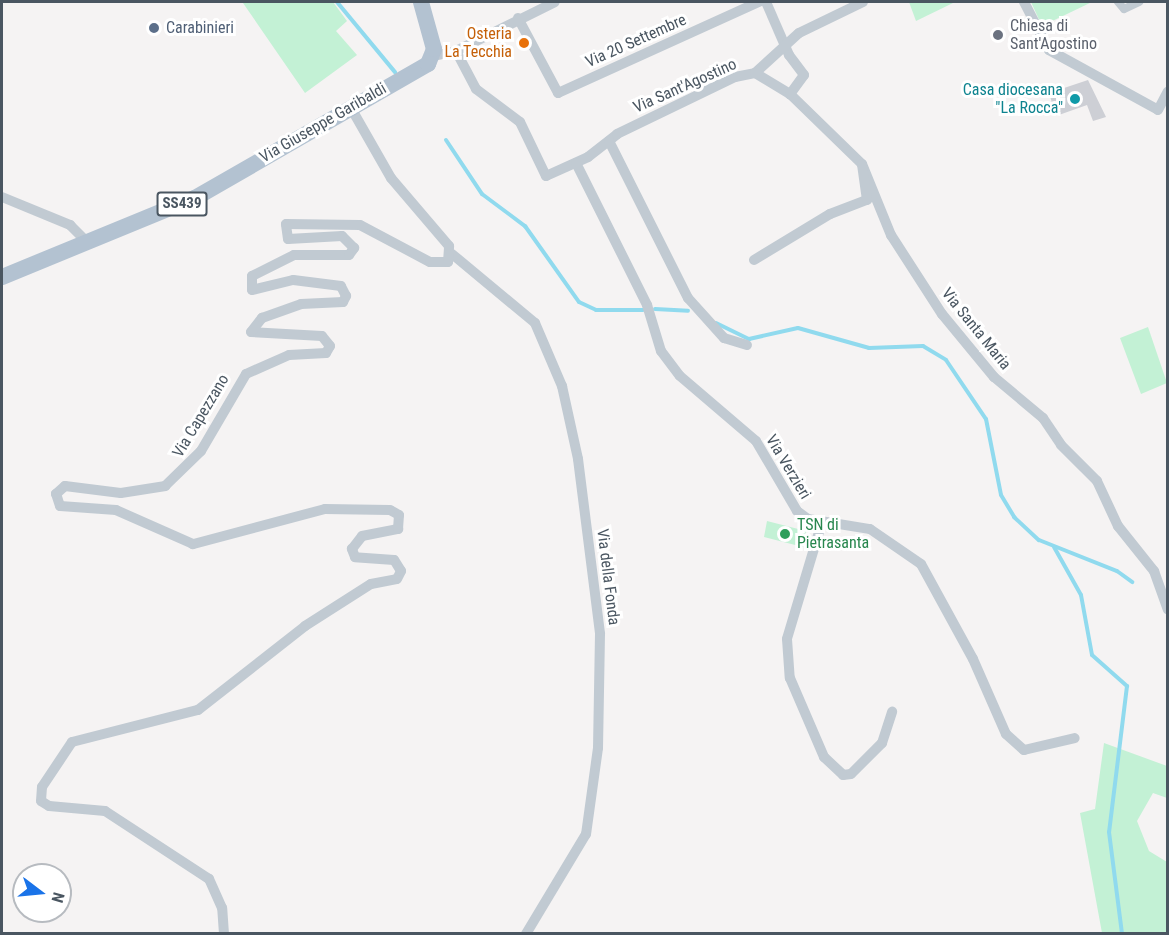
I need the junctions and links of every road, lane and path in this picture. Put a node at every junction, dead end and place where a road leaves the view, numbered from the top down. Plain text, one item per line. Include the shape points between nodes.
1 (421, 2) edge
2 (555, 2) edge
3 (759, 2) edge
4 (766, 2) edge
5 (863, 2) edge
6 (1024, 2) edge
7 (1118, 2) edge
8 (1139, 2) edge
9 (518, 18) junction
10 (786, 46) junction
11 (456, 51) junction
12 (434, 56) junction
13 (755, 73) junction
14 (1167, 91) edge
15 (790, 94) junction
16 (350, 106) junction
17 (609, 141) junction
18 (576, 163) junction
19 (862, 164) junction
20 (2, 197) edge
21 (87, 242) junction
22 (452, 254) junction
23 (754, 260) dead end
24 (2, 277) edge
25 (747, 345) dead end
26 (822, 522) junction
27 (1167, 610) edge
28 (892, 712) dead end
29 (1075, 738) dead end
30 (224, 933) edge
31 (526, 933) edge

1 - 12 main road
2 - 9 street, Via Giuseppe Garibaldi
3 - 9 street, Via 20 Settembre via 558,93
4 - 10 street
5 - 10 street, Via Sant'Agostino via 799,33
6 - 14 street via 1049,50 1158,110
7 - 8 street via 1124,9
9 - 11 street, Via Giuseppe Garibaldi
10 - 13 street, Via Sant'Agostino
10 - 15 street via 804,75
11 - 12 street, Via Giuseppe Garibaldi
11 - 18 street, Via Sant'Agostino via 476,89 520,122 546,176
12 - 16 main road, Via Giuseppe Garibaldi / SS439 via 428,64
13 - 15 street, Via Santa Maria
13 - 17 street, Via Sant'Agostino via 735,77
15 - 19 street, Via Santa Maria
16 - 21 main road, Via Giuseppe Garibaldi / SS439 via 195,198
16 - 22 street via 391,178
17 - 18 street, Via Sant'Agostino
17 - 25 street via 688,298 724,338
18 - 26 street, Via Verzieri via 647,305 661,351 680,375 756,441 796,511
19 - 23 street via 867,200 830,214
19 - 27 street, Via Santa Maria via 891,235 942,314 994,377 1043,418 1060,445 1097,481 1118,526 1154,571
20 - 21 street via 70,225
21 - 24 main road, Via Giuseppe Garibaldi / SS439
22 - 30 street, Via Capezzano via 439,266 360,225 286,224 288,239 342,236 354,248 349,255 294,255 252,276 252,290 293,280 341,286 346,297 343,302 301,304 262,318 251,332 322,336 330,346 326,353 289,355 246,374 195,460 165,486 121,493 65,486 56,494 60,506 116,510 193,543 325,509 390,510 399,515 398,529 362,536 352,549 355,557 364,560 394,560 402,571 397,579 371,584 315,620 198,710 72,742 42,787 41,801 49,806 105,811 209,879 222,908
22 - 31 street, Via della Fonda via 535,323 562,386 578,459 600,634 598,748 586,834
26 - 28 street via 787,639 790,678 824,757 846,776 882,743
26 - 29 street, Via Verzieri via 870,529 921,564 974,659 1006,734 1024,750

